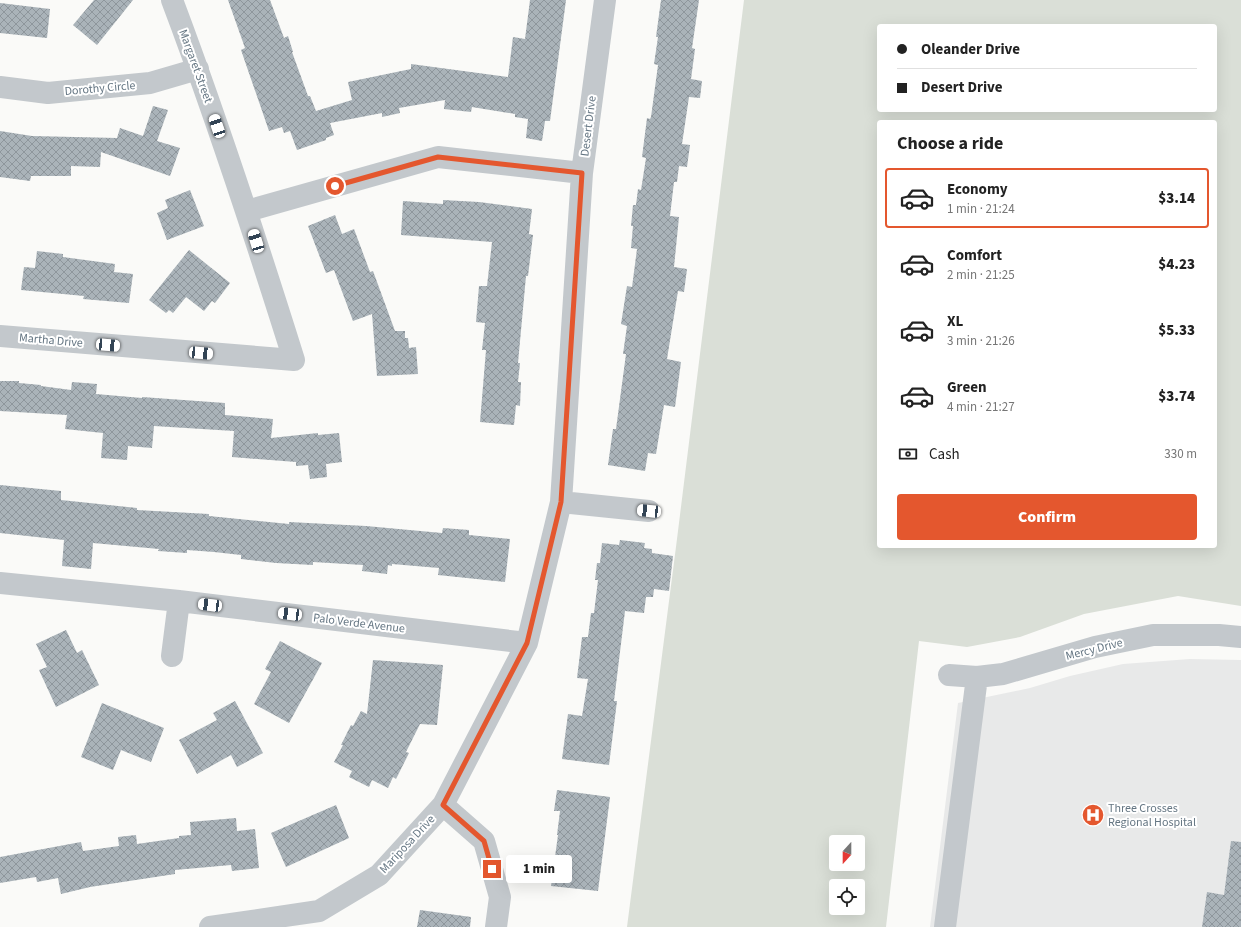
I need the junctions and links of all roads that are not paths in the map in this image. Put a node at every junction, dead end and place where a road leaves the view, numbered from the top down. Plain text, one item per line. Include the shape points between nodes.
1 (172, 0) edge
2 (605, 0) edge
3 (198, 69) junction
4 (0, 87) edge
5 (582, 173) junction
6 (247, 211) junction
7 (0, 336) edge
8 (294, 360) joint
9 (561, 502) junction
10 (649, 511) dead end
11 (0, 583) edge
12 (179, 601) junction
13 (1241, 637) edge
14 (527, 643) junction
15 (172, 656) dead end
16 (949, 675) dead end
17 (977, 677) junction
18 (443, 805) junction
19 (210, 927) edge
20 (496, 927) edge
21 (945, 927) edge

1 - 3 street, Margaret Street
2 - 5 street, Desert Drive
3 - 4 street, Dorothy Circle via 150,83 48,93
3 - 6 street, Margaret Street
5 - 6 street via 438,157
5 - 9 street, Desert Drive
6 - 8 street, Margaret Street
7 - 8 street, Martha Drive
9 - 10 street
9 - 14 street, Desert Drive
11 - 12 street, Palo Verde Avenue
12 - 14 street, Palo Verde Avenue
12 - 15 street
13 - 17 street, Mercy Drive via 1153,635 1095,647 1003,674
14 - 18 street, Desert Drive
16 - 17 street, Mercy Drive
17 - 21 street
18 - 19 street, Mariposa Drive via 379,875 319,911
18 - 20 street via 484,841 500,897

